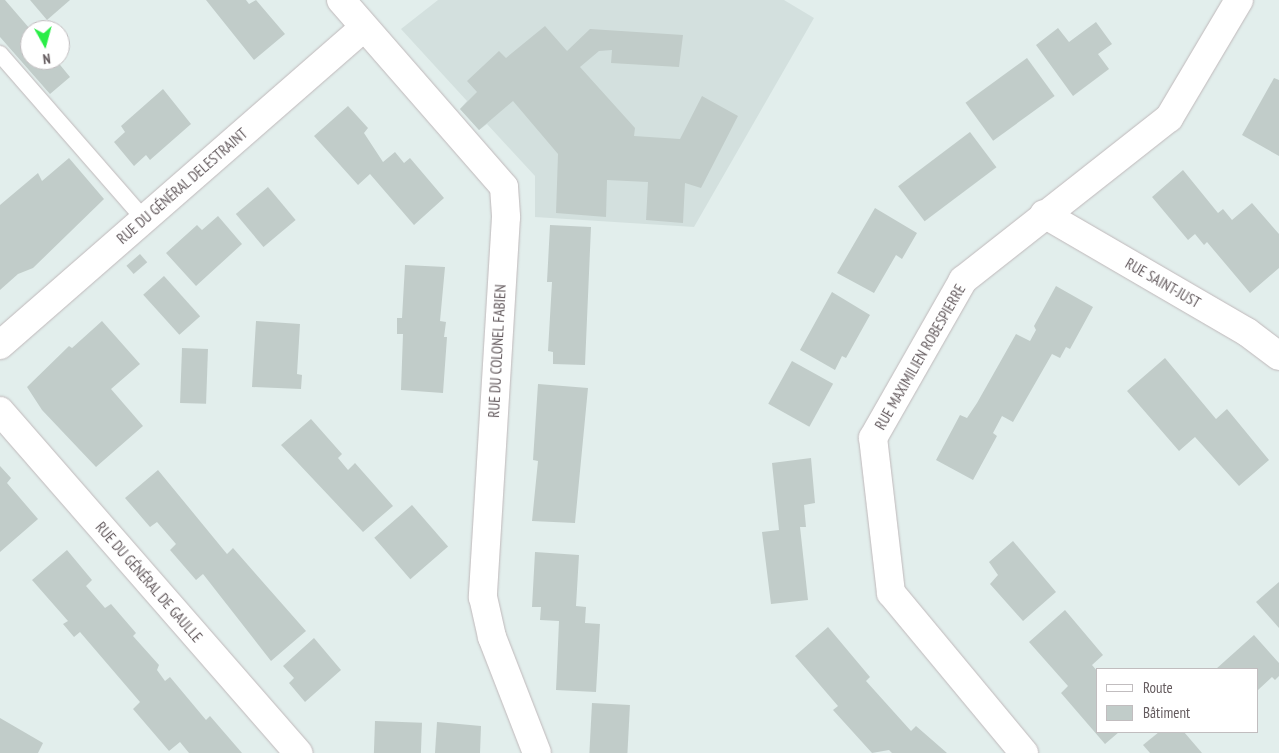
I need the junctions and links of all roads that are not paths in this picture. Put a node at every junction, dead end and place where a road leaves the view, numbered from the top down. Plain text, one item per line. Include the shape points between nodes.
1 (341, 0) edge
2 (1239, 0) edge
3 (364, 28) junction
4 (0, 54) edge
5 (1044, 214) junction
6 (144, 219) junction
7 (0, 345) edge
8 (1279, 356) edge
9 (0, 411) edge
10 (298, 753) edge
11 (537, 753) edge
12 (1024, 753) edge

1 - 3 street, RUE DU COLONEL FABIEN
2 - 5 street, RUE MAXIMILIEN ROBESPIERRE via 1169,118
3 - 6 street, RUE DU GÉNÉRAL DELESTRAINT
3 - 11 street, RUE DU COLONEL FABIEN via 504,187 506,217 483,597 492,637
4 - 6 lane
5 - 8 street, RUE SAINT-JUST via 1247,332
5 - 12 street, RUE MAXIMILIEN ROBESPIERRE via 963,280 874,438 891,593
6 - 7 street, RUE DU GÉNÉRAL DELESTRAINT
9 - 10 street, RUE DU GÉNÉRAL DE GAULLE

